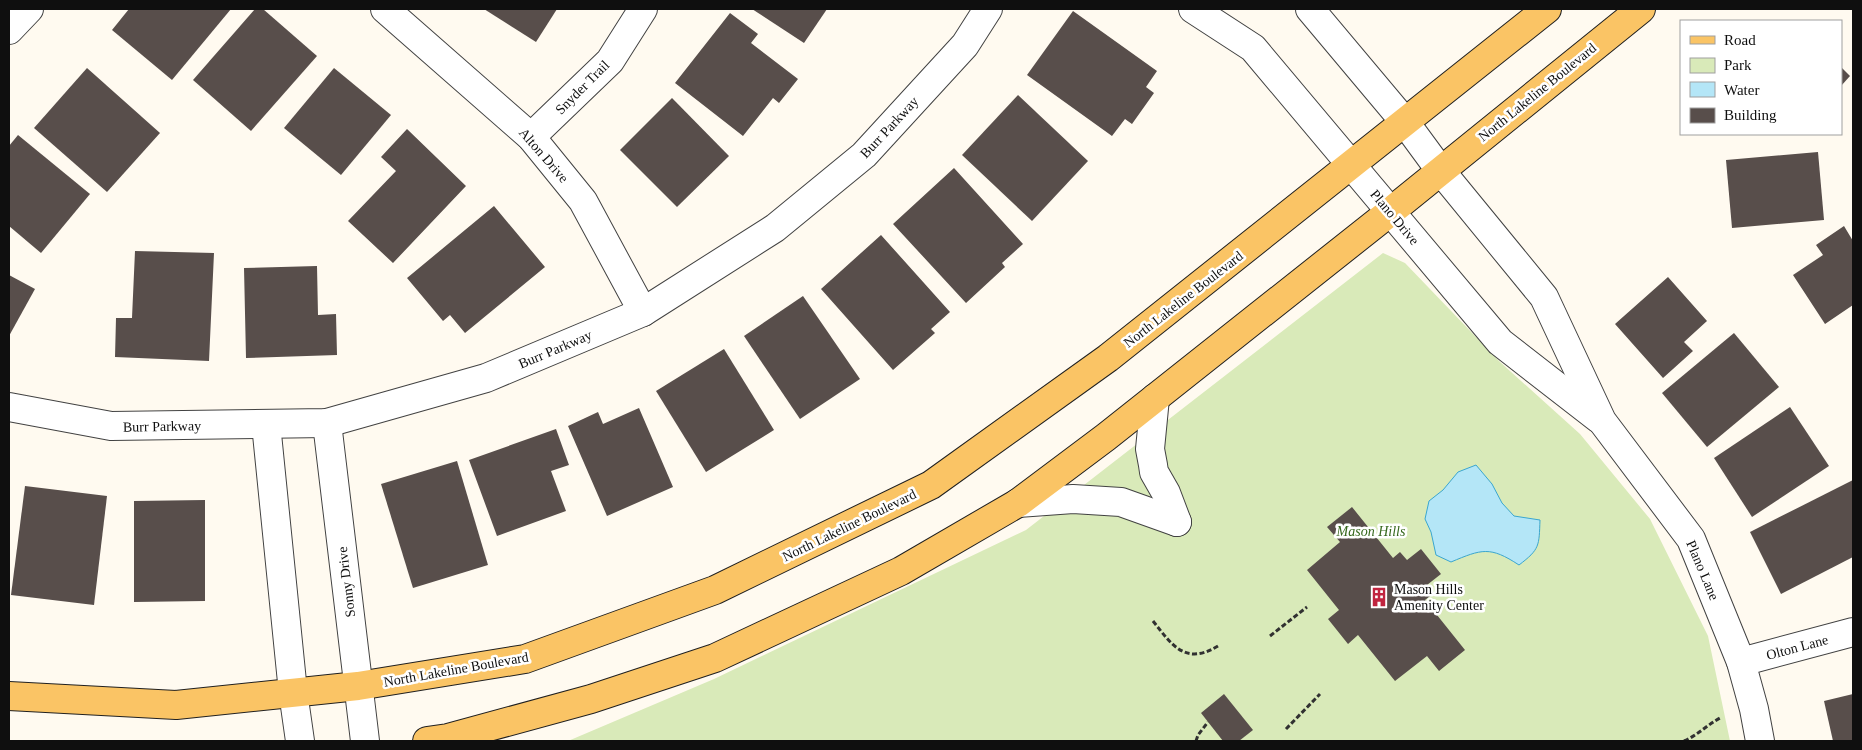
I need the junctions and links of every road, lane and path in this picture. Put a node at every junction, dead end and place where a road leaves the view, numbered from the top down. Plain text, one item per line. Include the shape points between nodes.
1 (29, 9) edge
2 (385, 9) edge
3 (643, 9) edge
4 (988, 9) edge
5 (1193, 9) edge
6 (1310, 9) edge
7 (1547, 9) edge
8 (1641, 9) edge
9 (9, 30) edge
10 (1404, 121) junction
11 (531, 137) junction
12 (1351, 165) junction
13 (1440, 170) junction
14 (1390, 212) junction
15 (642, 312) junction
16 (1155, 398) junction
17 (9, 407) edge
18 (1602, 421) junction
19 (327, 423) junction
20 (266, 424) junction
21 (1018, 503) junction
22 (1307, 607) dead end
23 (1153, 621) dead end
24 (1853, 632) edge
25 (1270, 636) dead end
26 (1218, 646) dead end
27 (1741, 662) junction
28 (358, 686) junction
29 (293, 692) junction
30 (1320, 694) dead end
31 (9, 696) edge
32 (1722, 717) dead end
33 (1208, 722) dead end
34 (1286, 729) dead end
35 (300, 741) edge
36 (365, 741) edge
37 (427, 741) edge
38 (1196, 741) edge
39 (1684, 741) edge
40 (1760, 741) edge

1 - 9 street
2 - 11 street, Alton Drive
3 - 11 street, Snyder Trail via 610,61
4 - 15 street, Burr Parkway via 965,45 864,155 775,228
5 - 12 street, Plano Drive via 1253,48
6 - 10 street
7 - 10 main road, North Lakeline Boulevard
8 - 13 main road, North Lakeline Boulevard
10 - 12 main road, North Lakeline Boulevard
10 - 13 street
11 - 15 street, Alton Drive via 583,201
12 - 14 street, Plano Drive
12 - 28 main road, North Lakeline Boulevard via 1108,358 931,485 715,590 525,659
13 - 14 main road, North Lakeline Boulevard
13 - 18 street via 1544,297
14 - 16 main road, North Lakeline Boulevard
14 - 18 street, Plano Drive via 1500,342
15 - 19 street, Burr Parkway via 486,378
16 - 21 main road, North Lakeline Boulevard
16 - 21 street via 1150,449 1152,465 1177,522 1121,502 1073,499
17 - 20 street, Burr Parkway via 112,426
18 - 27 street, Plano Lane via 1691,539
19 - 20 street, Burr Parkway
19 - 28 street, Sonny Drive
20 - 29 street
21 - 37 main road, North Lakeline Boulevard via 901,571 715,658 591,699
22 - 25 path
23 - 26 path via 1174,647 1184,652 1194,654
24 - 27 street, Olton Lane
27 - 40 street, Plano Lane
28 - 29 main road, North Lakeline Boulevard
28 - 36 street, Sonny Drive
29 - 31 main road, North Lakeline Boulevard via 176,705
29 - 35 street
30 - 34 path
32 - 39 path
33 - 38 path

